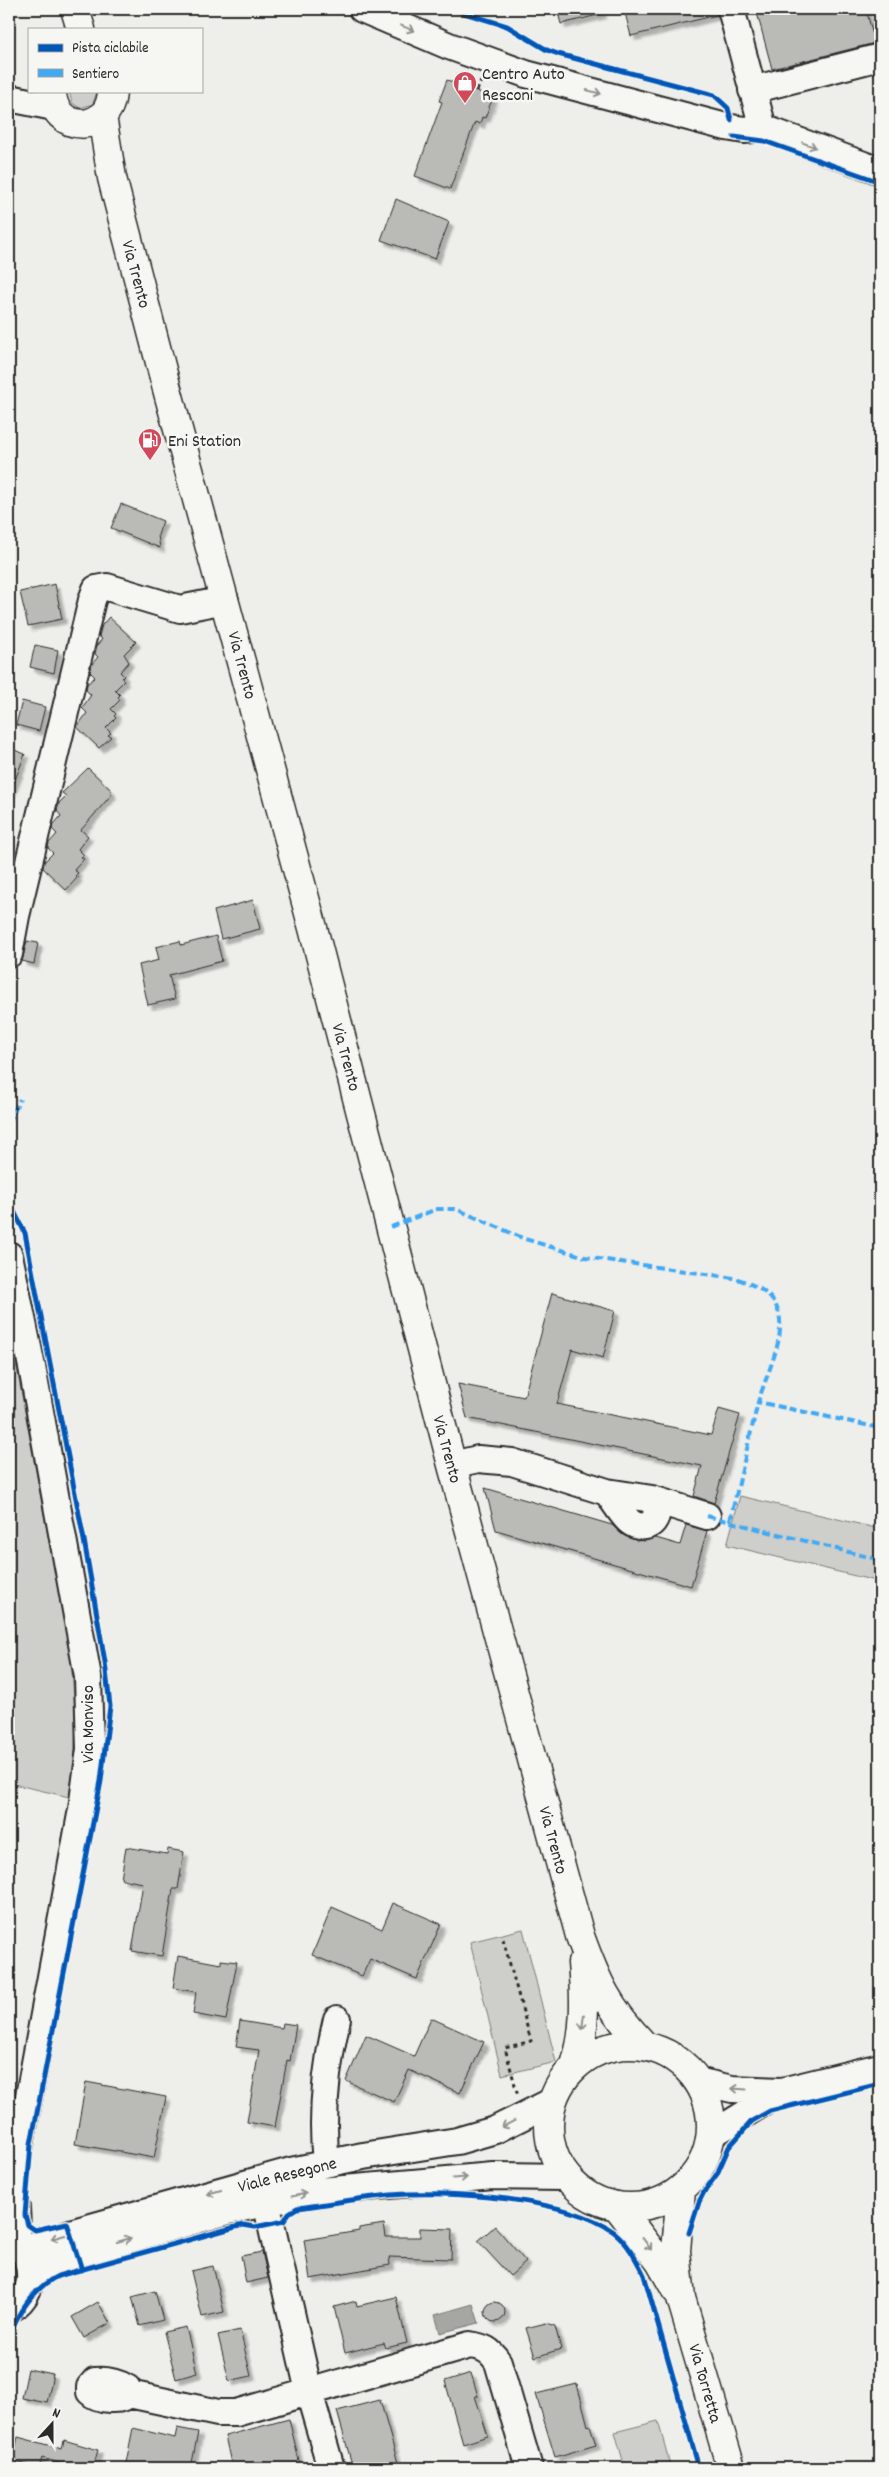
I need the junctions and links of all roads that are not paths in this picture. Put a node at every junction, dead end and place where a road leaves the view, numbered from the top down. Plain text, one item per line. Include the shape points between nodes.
1 (63, 9) edge
2 (75, 9) edge
3 (362, 9) edge
4 (731, 9) edge
5 (66, 28) edge
6 (81, 28) edge
7 (880, 57) edge
8 (752, 90) junction
9 (28, 92) edge
10 (112, 92) edge
11 (9, 94) edge
12 (9, 98) edge
13 (53, 99) edge
14 (92, 120) junction
15 (763, 128) junction
16 (880, 171) edge
17 (225, 600) junction
18 (9, 954) edge
19 (9, 1255) edge
20 (452, 1465) junction
21 (707, 1516) dead end
22 (590, 1981) junction
23 (336, 2019) dead end
24 (644, 2045) junction
25 (575, 2065) junction
26 (880, 2067) edge
27 (698, 2081) junction
28 (782, 2091) junction
29 (551, 2102) junction
30 (711, 2135) junction
31 (326, 2163) junction
32 (565, 2177) junction
33 (681, 2189) junction
34 (10, 2199) edge
35 (266, 2202) junction
36 (617, 2206) junction
37 (16, 2246) edge
38 (31, 2277) junction
39 (680, 2298) junction
40 (9, 2310) edge
41 (309, 2392) junction
42 (129, 2394) dead end
43 (331, 2468) edge
44 (529, 2468) edge
45 (731, 2468) edge

1 - 5 main road
2 - 6 main road
3 -> 15 street via 526,74 726,127 744,130
4 - 8 street
7 - 8 street
8 - 15 street
9 - 11 street
10 - 14 main road via 111,102
12 - 13 street
13 - 14 main road via 66,120
14 - 17 main road, Via Trento via 92,136 112,178
15 -> 16 street
17 - 18 street via 180,609 107,587 96,590
17 - 20 main road, Via Trento
19 - 34 street, Via Monviso via 84,1648 91,1726 82,1809
20 - 21 street via 489,1458 512,1462 607,1492 625,1518 638,1526 652,1524 657,1510 652,1499
20 - 22 main road, Via Trento
22 - 24 main road
22 -> 25 main road
23 - 31 street via 327,2074
24 - 25 main road via 608,2047
24 - 27 main road via 674,2058
25 - 29 main road via 559,2085
26 - 28 street
28 -> 27 street via 732,2089
27 - 30 main road via 709,2107
28 - 30 street
29 -> 31 street, Viale Resegone via 495,2130 457,2141
29 - 32 main road via 549,2142
30 - 33 main road via 701,2165
31 -> 37 street, Viale Resegone
35 -> 32 street, Viale Resegone via 321,2190 385,2184 493,2176
32 - 36 main road via 594,2199
33 - 36 main road via 651,2205
33 - 39 main road, Via Torretta via 676,2251
34 - 37 street, Via Monviso via 16,2207
38 -> 35 street, Viale Resegone via 77,2254
35 - 41 street
36 -> 39 main road, Via Torretta via 660,2262
37 - 38 street, Via Monviso via 28,2261
38 - 40 street via 26,2293
39 - 45 main road, Via Torretta
41 - 42 street via 228,2414
41 - 43 street
41 - 44 street via 470,2345 483,2347 498,2362

